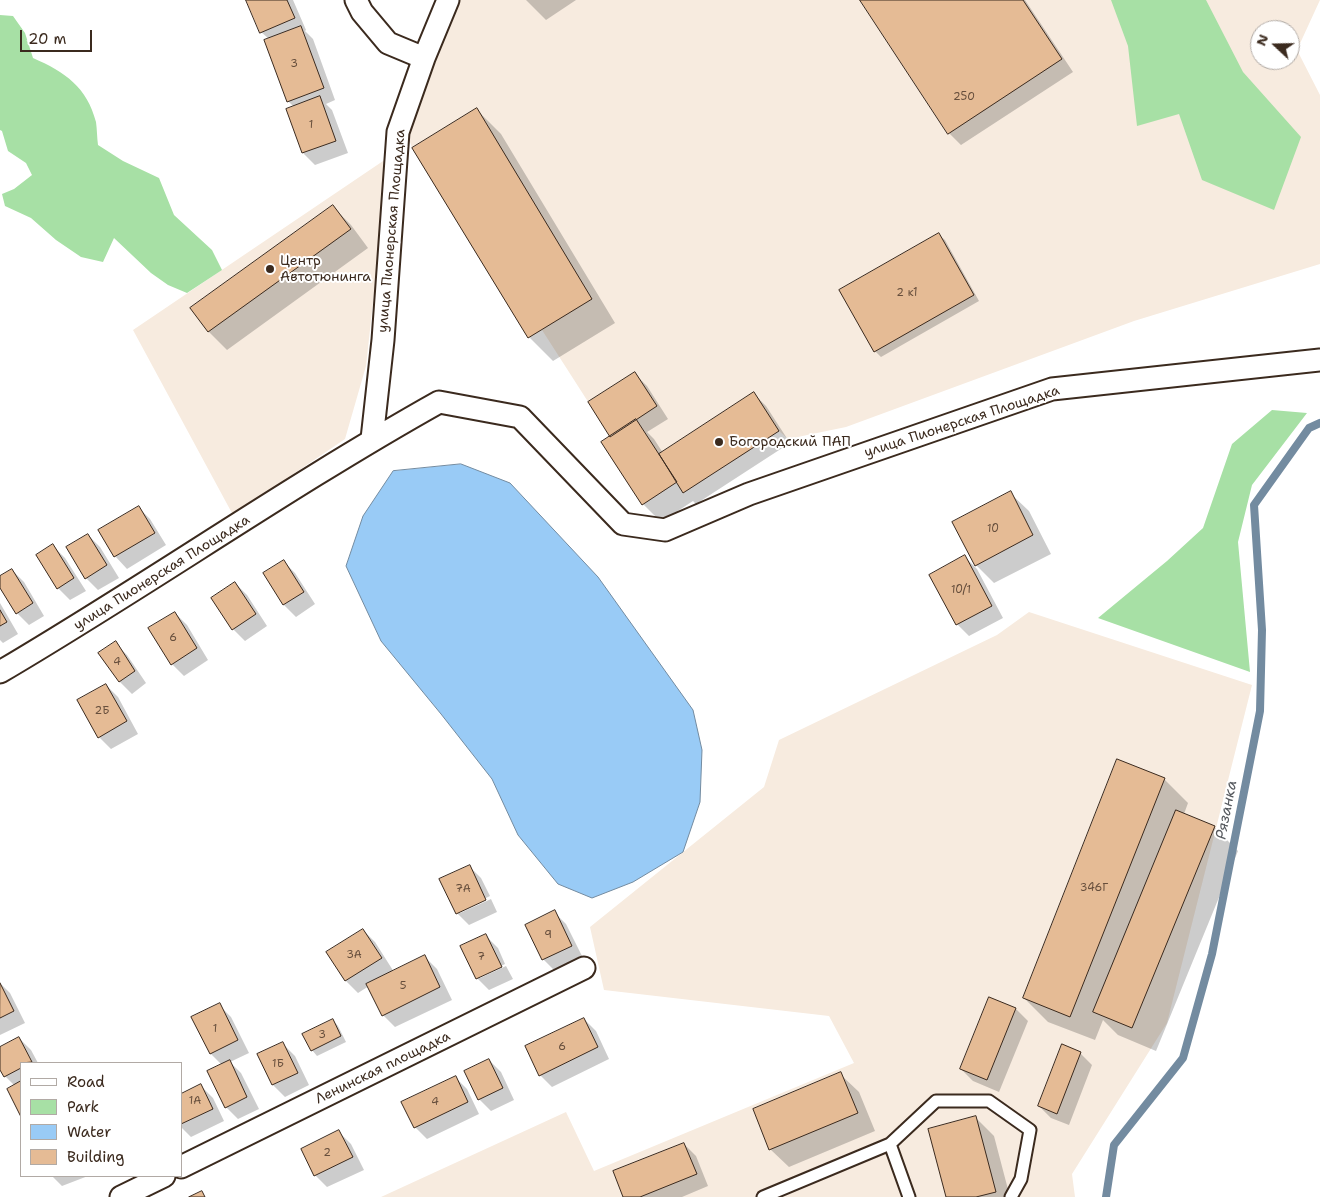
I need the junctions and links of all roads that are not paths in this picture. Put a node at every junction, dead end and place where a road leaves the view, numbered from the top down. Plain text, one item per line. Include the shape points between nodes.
1 (356, 0) edge
2 (448, 0) edge
3 (424, 58) junction
4 (1320, 360) edge
5 (372, 440) junction
6 (0, 672) edge
7 (584, 968) dead end
8 (890, 1144) junction
9 (182, 1167) edge
10 (162, 1177) edge
11 (121, 1197) edge
12 (763, 1197) edge
13 (909, 1197) edge
14 (1010, 1197) edge

1 - 3 street via 388,43
2 - 3 street, улица Пионерская Площадка
3 - 5 street, улица Пионерская Площадка via 398,132 383,340
4 - 5 street, улица Пионерская Площадка via 1052,389 749,494 664,530 623,524 520,417 439,402
5 - 6 street, улица Пионерская Площадка via 80,626
7 - 9 street, Ленинская площадка
8 - 12 lane
8 - 13 lane
8 - 14 lane via 936,1101 989,1101 1030,1130 1021,1179
10 - 11 street

